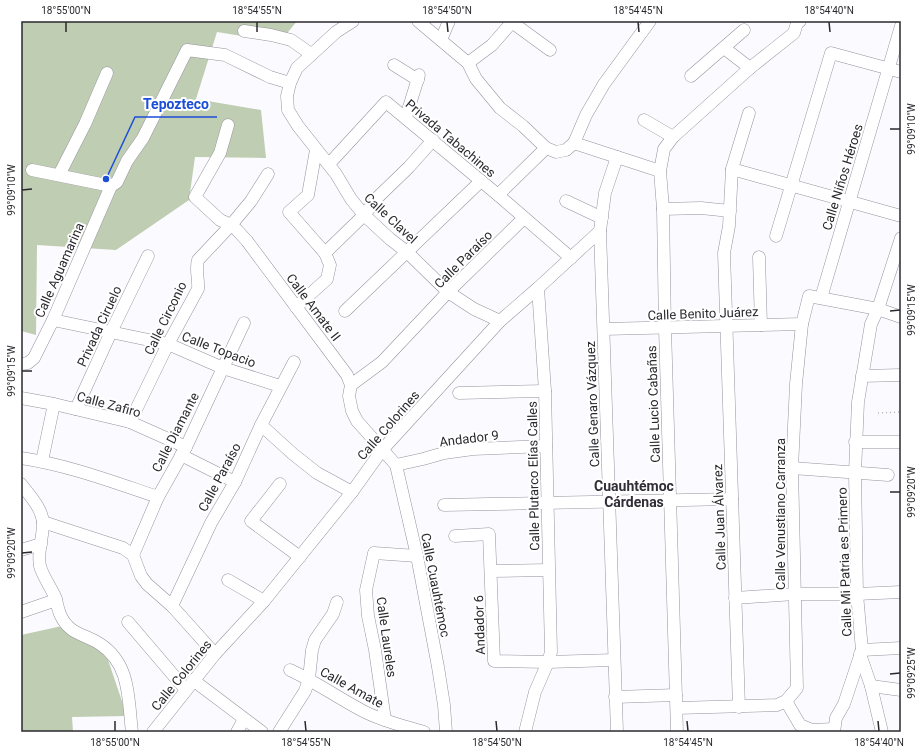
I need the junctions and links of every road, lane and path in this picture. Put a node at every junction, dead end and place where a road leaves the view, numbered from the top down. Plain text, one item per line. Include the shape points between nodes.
1 (353, 21) edge
2 (418, 21) edge
3 (449, 21) edge
4 (649, 21) edge
5 (513, 22) edge
6 (798, 22) edge
7 (901, 26) edge
8 (744, 30) dead end
9 (244, 31) dead end
10 (441, 40) junction
11 (724, 48) junction
12 (550, 50) dead end
13 (311, 54) junction
14 (468, 62) junction
15 (394, 65) dead end
16 (750, 68) junction
17 (889, 69) junction
18 (901, 72) edge
19 (107, 73) dead end
20 (691, 76) dead end
21 (290, 83) junction
22 (750, 113) dead end
23 (406, 117) junction
24 (644, 120) dead end
25 (228, 125) dead end
26 (673, 137) junction
27 (432, 140) junction
28 (574, 143) junction
29 (546, 148) junction
30 (316, 150) junction
31 (617, 157) junction
32 (329, 164) junction
33 (732, 169) junction
34 (32, 170) dead end
35 (660, 171) junction
36 (268, 174) dead end
37 (58, 175) junction
38 (481, 181) junction
39 (791, 185) junction
40 (111, 186) junction
41 (498, 195) junction
42 (566, 201) dead end
43 (849, 201) junction
44 (663, 209) junction
45 (730, 211) junction
46 (364, 215) junction
47 (901, 216) edge
48 (524, 218) junction
49 (602, 218) junction
50 (231, 225) junction
51 (600, 231) junction
52 (776, 236) dead end
53 (901, 238) edge
54 (407, 252) junction
55 (325, 253) junction
56 (148, 256) dead end
57 (759, 257) dead end
58 (571, 258) junction
59 (538, 288) junction
60 (448, 292) junction
61 (821, 298) junction
62 (296, 307) junction
63 (878, 309) junction
64 (345, 311) dead end
65 (901, 317) edge
66 (52, 320) junction
67 (500, 321) junction
68 (244, 323) dead end
69 (802, 324) junction
70 (761, 325) junction
71 (726, 326) junction
72 (665, 328) junction
73 (604, 329) junction
74 (111, 332) junction
75 (168, 344) junction
76 (294, 362) dead end
77 (25, 363) edge
78 (223, 368) junction
79 (901, 375) edge
80 (862, 376) junction
81 (351, 385) junction
82 (280, 386) junction
83 (545, 391) junction
84 (459, 393) dead end
85 (21, 398) edge
86 (54, 404) junction
87 (76, 409) junction
88 (878, 412) dead end
89 (901, 412) edge
90 (130, 422) junction
91 (261, 425) junction
92 (855, 442) junction
93 (901, 442) edge
94 (546, 446) junction
95 (382, 450) junction
96 (183, 451) junction
97 (21, 458) edge
98 (42, 461) junction
99 (396, 465) junction
100 (792, 468) junction
101 (855, 472) junction
102 (888, 476) dead end
103 (235, 482) junction
104 (21, 484) edge
105 (280, 484) dead end
106 (352, 492) junction
107 (158, 497) junction
108 (732, 499) junction
109 (670, 500) junction
110 (609, 501) junction
111 (548, 502) junction
112 (444, 505) dead end
113 (43, 522) junction
114 (455, 536) dead end
115 (41, 544) junction
116 (21, 550) edge
117 (133, 555) junction
118 (417, 556) junction
119 (300, 557) junction
120 (548, 570) junction
121 (491, 571) junction
122 (228, 580) dead end
123 (901, 592) edge
124 (795, 594) junction
125 (857, 594) junction
126 (735, 598) junction
127 (56, 600) junction
128 (264, 601) junction
129 (337, 602) dead end
130 (172, 606) junction
131 (21, 612) edge
132 (128, 622) dead end
133 (901, 648) edge
134 (861, 652) junction
135 (215, 654) junction
136 (614, 660) junction
137 (548, 662) junction
138 (290, 670) dead end
139 (310, 679) junction
140 (190, 685) junction
141 (871, 686) junction
142 (901, 690) edge
143 (676, 695) junction
144 (615, 697) junction
145 (786, 701) junction
146 (739, 707) junction
147 (677, 708) junction
148 (244, 719) junction
149 (385, 720) junction
150 (834, 730) edge
151 (132, 732) edge
152 (153, 732) edge
153 (237, 732) edge
154 (262, 732) edge
155 (279, 732) edge
156 (424, 732) edge
157 (446, 732) edge
158 (525, 732) edge
159 (617, 732) edge
160 (677, 732) edge
161 (882, 732) edge

1 - 13 street
2 - 10 street
3 - 10 street
4 - 28 street via 604,84
5 - 12 street
5 - 14 street via 492,45
6 - 16 street, Calle Lucio Cabañas via 794,33
7 - 17 street, Calle Niños Héroes
8 - 11 street
9 - 13 street via 291,40
10 - 14 street
11 - 16 street
11 - 20 street
13 - 21 street via 297,68
14 - 29 street via 476,79 500,108
15 - 23 street via 419,77
16 - 26 street, Calle Lucio Cabañas
17 - 18 street
17 - 39 street via 831,53
17 - 43 street, Calle Niños Héroes
19 - 37 street via 85,124
21 - 30 street, Calle Clavel via 287,96 288,110
21 - 40 street, Calle Aguamarina via 270,77 225,55 187,50 143,138 127,161 117,182
22 - 33 street, Calle Juan Álvarez
23 - 27 street, Privada Tabachines
23 - 32 street, Privada Tabachines via 386,102
24 - 26 street
25 - 50 street, Calle Amate II via 220,153 195,197 220,220
26 - 35 street, Calle Lucio Cabañas via 664,149
27 - 38 street, Privada Tabachines
27 - 46 street
28 - 29 street via 566,150 556,152
28 - 31 street
29 - 41 street
30 - 32 street, Calle Clavel
30 - 55 street via 308,194 289,212
31 - 35 street
31 - 49 street via 606,192
32 - 46 street, Calle Clavel
33 - 39 street
33 - 45 street, Calle Juan Álvarez
34 - 37 street
35 - 44 street, Calle Lucio Cabañas
36 - 50 street, Calle Circonio
37 - 40 street
38 - 41 street, Privada Tabachines
38 - 54 street
39 - 43 street
39 - 52 street
40 - 66 street, Calle Aguamarina
41 - 48 street, Privada Tabachines
42 - 49 street
43 - 47 street
43 - 61 street, Calle Niños Héroes
44 - 45 street via 701,208
44 - 72 street, Calle Lucio Cabañas
45 - 71 street, Calle Juan Álvarez via 730,226 724,253
46 - 54 street, Calle Clavel
46 - 55 street
48 - 58 street, Privada Tabachines
48 - 60 street, Calle Paraíso
49 - 51 street
50 - 62 street, Calle Amate II
50 - 75 street, Calle Circonio via 198,260 198,289
51 - 58 street, Calle Colorines
51 - 73 street, Calle Genaro Vázquez
53 - 63 street, Calle Mi Patria es Primero
54 - 60 street, Calle Clavel
54 - 64 street
55 - 62 street via 330,265 327,279
56 - 74 street, Privada Ciruelo
57 - 70 street
58 - 59 street, Calle Colorines
59 - 67 street, Calle Colorines
59 - 83 street, Calle Plutarco Elías Calles
60 - 67 street, Calle Clavel via 474,309
60 - 81 street, Calle Paraíso via 382,362
61 - 63 street
61 - 69 street via 809,296
62 - 81 street, Calle Amate II via 348,375
63 - 65 street
63 - 80 street, Calle Mi Patria es Primero via 871,324
66 - 74 street, Calle Topacio
66 - 77 street, Calle Aguamarina via 34,358
67 - 95 street, Calle Colorines
68 - 78 street, Calle Diamante
69 - 70 street, Calle Benito Juárez
69 - 100 street, Calle Venustiano Carranza
70 - 71 street, Calle Benito Juárez
71 - 72 street, Calle Benito Juárez
71 - 108 street, Calle Juan Álvarez
72 - 73 street, Calle Benito Juárez
72 - 109 street, Calle Lucio Cabañas
73 - 110 street, Calle Genaro Vázquez
74 - 75 street, Calle Topacio
74 - 87 street, Privada Ciruelo
75 - 78 street, Calle Topacio
75 - 90 street, Calle Circonio
76 - 82 street, Calle Paraíso
78 - 82 street, Calle Topacio
78 - 96 street, Calle Diamante
79 - 80 street
80 - 92 street, Calle Mi Patria es Primero
81 - 95 street, Calle Amate II via 349,396 352,411 357,421
82 - 91 street, Calle Paraíso
83 - 84 street
83 - 94 street, Calle Plutarco Elías Calles
85 - 86 street, Calle Zafiro
86 - 87 street, Calle Zafiro
86 - 98 street
87 - 90 street, Calle Zafiro
88 - 89 path
90 - 96 street, Calle Zafiro
91 - 103 street, Calle Paraíso
91 - 106 street via 317,472
92 - 93 street
92 - 101 street, Calle Mi Patria es Primero
94 - 99 street, Andador 9 via 473,449
94 - 111 street, Calle Plutarco Elías Calles
95 - 99 street
95 - 106 street, Calle Colorines
96 - 103 street, Calle Zafiro
96 - 107 street, Calle Diamante
97 - 98 street
98 - 107 street
99 - 118 street, Calle Cuauhtémoc
100 - 101 street
100 - 124 street, Calle Venustiano Carranza
101 - 102 street
101 - 125 street, Calle Mi Patria es Primero
103 - 130 street, Calle Paraíso via 211,523
104 - 113 street via 38,509
105 - 119 street via 251,521
106 - 119 street, Calle Colorines
107 - 117 street, Calle Diamante
108 - 109 street
108 - 126 street, Calle Juan Álvarez
109 - 110 street
109 - 143 street, Calle Lucio Cabañas
110 - 111 street
110 - 136 street, Calle Genaro Vázquez
111 - 112 street
111 - 120 street, Calle Plutarco Elías Calles
113 - 115 street
113 - 117 street via 123,548
114 - 121 street, Andador 6 via 489,534
115 - 116 street
115 - 127 street via 40,568
117 - 130 street via 147,584
118 - 149 street, Calle Laureles via 374,553 366,590
118 - 157 street, Calle Cuauhtémoc via 444,705
119 - 128 street, Calle Colorines
120 - 121 street
120 - 137 street, Calle Plutarco Elías Calles via 551,639
121 - 137 street, Andador 6 via 494,661
122 - 128 street
123 - 125 street
124 - 125 street
124 - 126 street
124 - 145 street, Calle Venustiano Carranza via 797,688
125 - 134 street, Calle Mi Patria es Primero
126 - 146 street, Calle Juan Álvarez
127 - 131 street
127 - 151 street via 60,614 69,628 100,644 114,656 122,668
128 - 135 street, Calle Colorines
129 - 139 street via 333,614 315,640
130 - 135 street
132 - 140 street
133 - 134 street
134 - 141 street
134 - 150 street via 844,704 836,718
135 - 140 street, Calle Colorines
136 - 137 street
136 - 144 street, Calle Genaro Vázquez
137 - 158 street, Calle Plutarco Elías Calles via 535,692
138 - 139 street, Calle Amate
139 - 149 street, Calle Amate via 364,712
139 - 155 street
140 - 148 street
140 - 152 street, Calle Colorines
141 - 142 street
141 - 161 street
143 - 144 street
143 - 147 street, Calle Lucio Cabañas
144 - 159 street, Calle Genaro Vázquez
145 - 146 street via 777,705
145 - 150 street via 800,725 812,730
146 - 147 street
147 - 160 street, Calle Lucio Cabañas
148 - 153 street
148 - 154 street
149 - 156 street, Calle Amate

